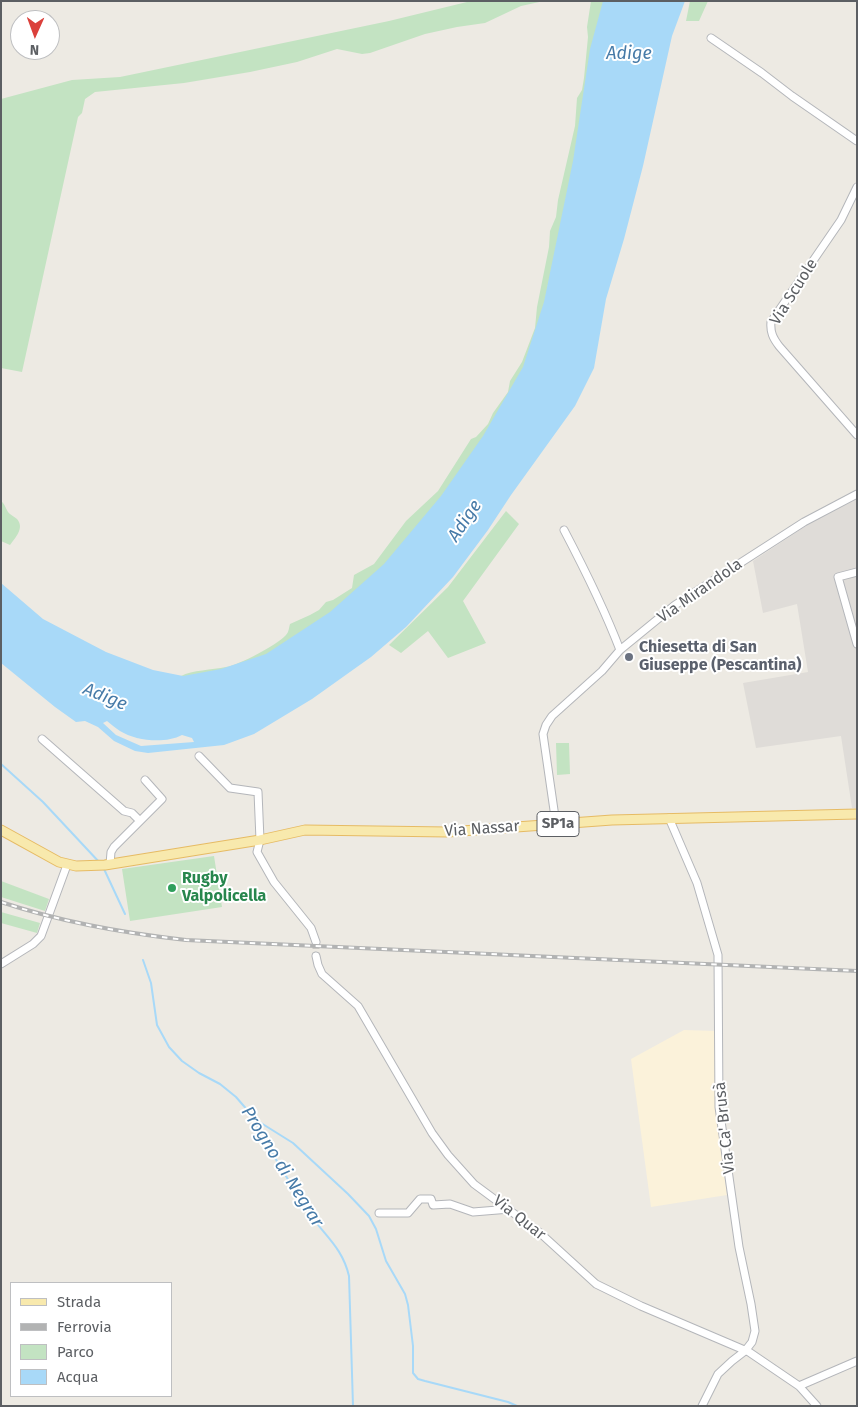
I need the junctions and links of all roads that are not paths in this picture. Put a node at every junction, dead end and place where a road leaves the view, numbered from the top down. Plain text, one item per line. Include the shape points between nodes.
1 (711, 38) dead end
2 (857, 141) edge
3 (857, 187) edge
4 (857, 435) edge
5 (857, 494) edge
6 (564, 530) dead end
7 (857, 572) edge
8 (857, 644) edge
9 (620, 650) junction
10 (42, 739) dead end
11 (199, 756) dead end
12 (145, 780) dead end
13 (857, 814) edge
14 (669, 818) junction
15 (140, 821) junction
16 (556, 824) junction
17 (1, 830) edge
18 (260, 840) junction
19 (67, 864) junction
20 (107, 864) junction
21 (316, 942) tunnel mouth
22 (316, 956) tunnel mouth
23 (1, 964) edge
24 (510, 1209) junction
25 (379, 1213) dead end
26 (746, 1351) junction
27 (857, 1361) edge
28 (799, 1386) junction
29 (702, 1406) edge
30 (817, 1406) edge

1 - 2 street
3 - 4 street, Via Scuole via 841,220 771,322 770,329 779,346
5 - 9 street, Via Mirandola via 804,522 675,605
6 - 9 street via 590,579
7 - 8 street via 838,577
9 - 16 street, Via Mirandola via 546,725 543,734
10 - 15 street via 124,811 132,813
11 - 18 street via 230,788 258,792
12 - 15 street via 162,799
13 - 14 main road, Via Nassar / SP1a
14 - 16 main road, Via Nassar / SP1a
14 - 26 street, Via Ca' Brusà via 697,883 718,955 719,1108 755,1332
15 - 20 street via 114,846
16 - 18 main road, Via Nassar / SP1a via 448,832 305,830
17 - 19 main road, Via Nassar / SP1a
18 - 20 main road, Via Nassar / SP1a
18 - 21 street via 257,852 274,882 311,928
19 - 20 main road, Via Nassar / SP1a
19 - 23 street via 41,936
22 - 24 street, Via Quar via 322,974 358,1006 448,1155 474,1184
24 - 25 street via 473,1212 450,1204 433,1205 431,1199 420,1199 408,1213
24 - 26 street, Via Quar via 596,1284
26 - 28 street
26 - 29 street via 718,1374
27 - 28 street
28 - 30 street

